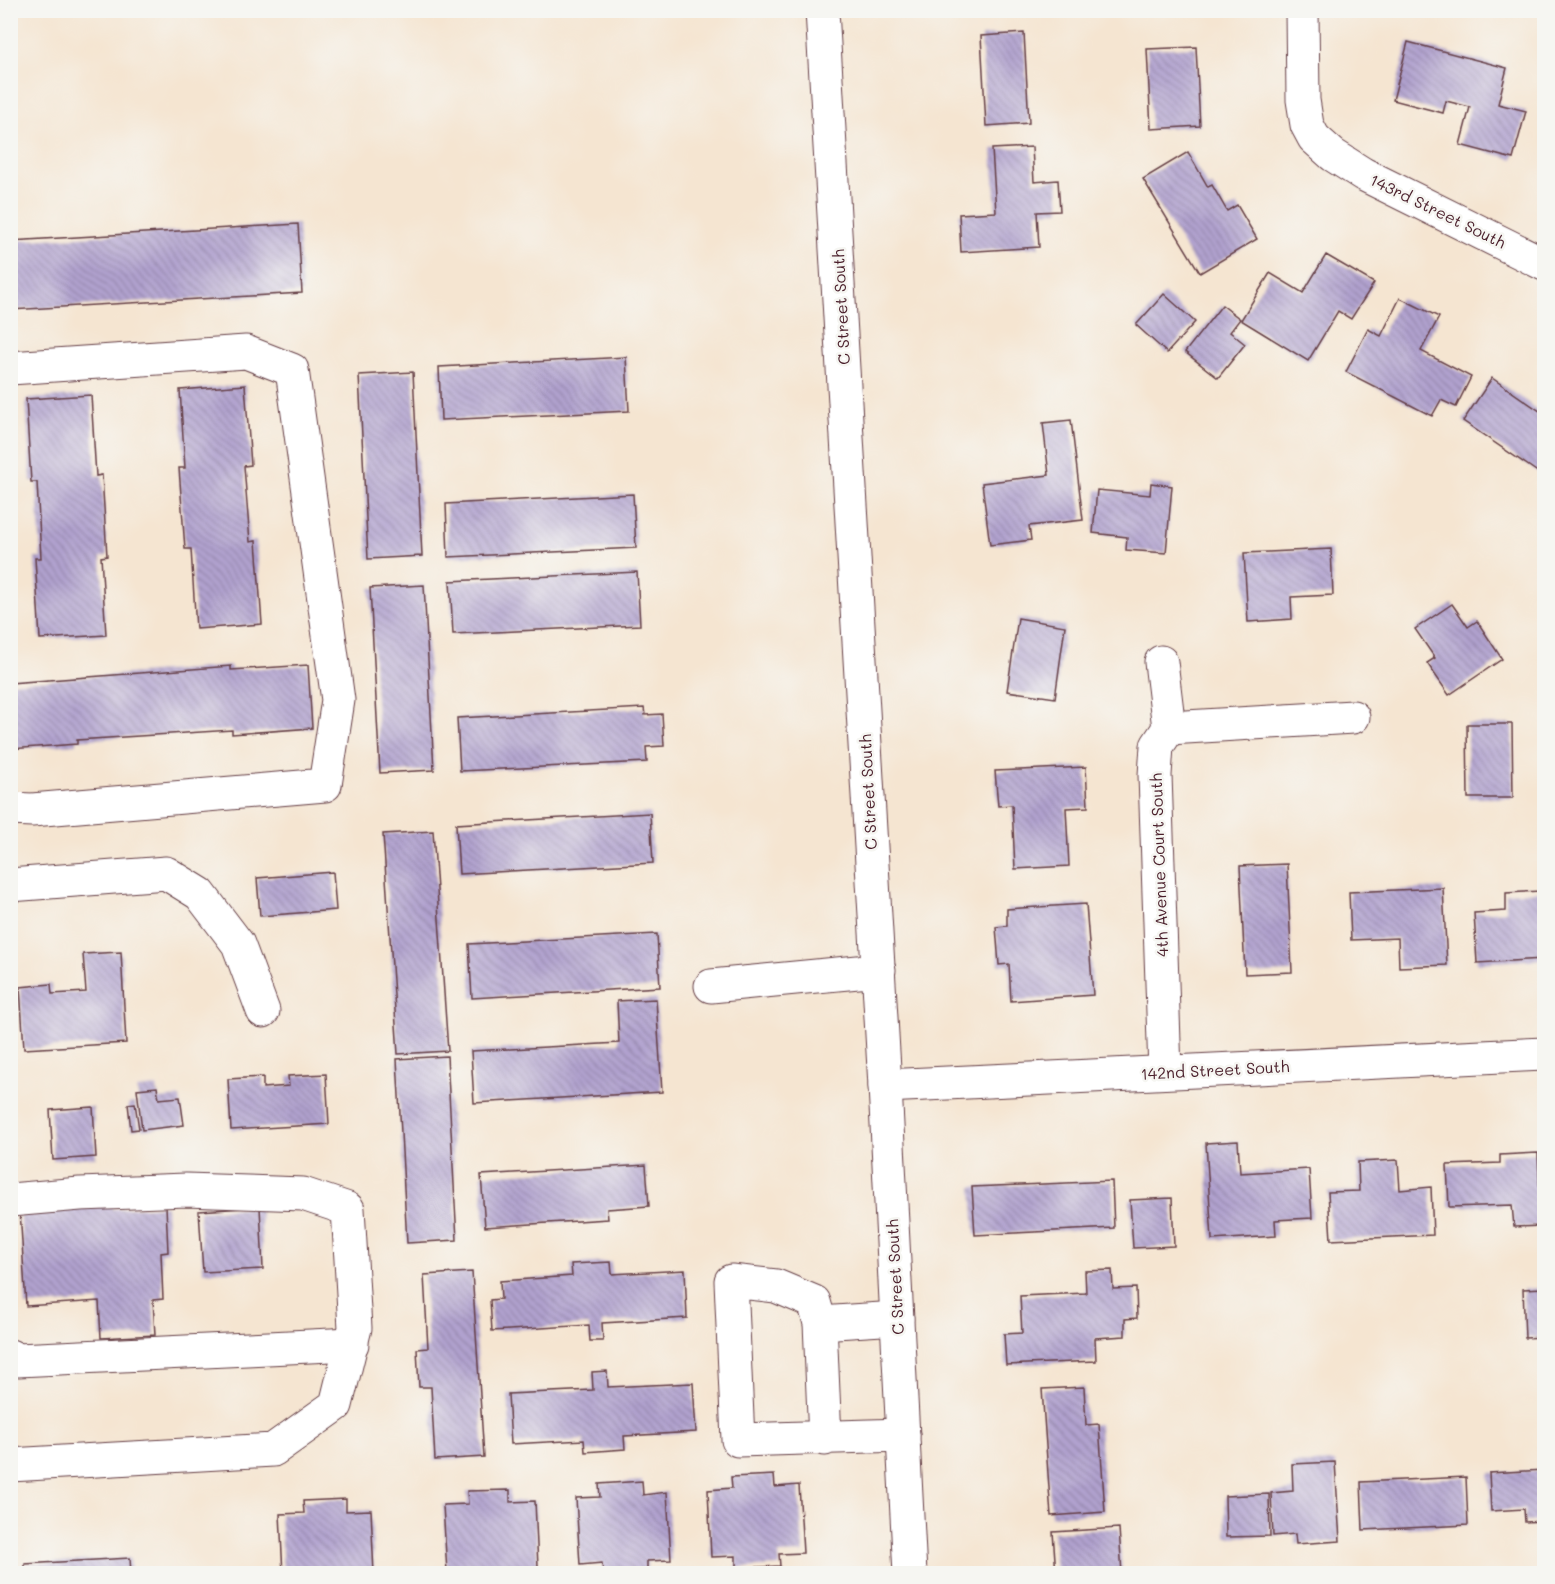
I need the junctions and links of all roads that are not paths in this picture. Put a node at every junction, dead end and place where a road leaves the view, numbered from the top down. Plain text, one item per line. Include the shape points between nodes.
1 (822, 10) edge
2 (1302, 10) edge
3 (1545, 264) edge
4 (10, 368) edge
5 (1161, 662) dead end
6 (1353, 717) dead end
7 (1169, 728) junction
8 (10, 809) edge
9 (10, 885) edge
10 (879, 970) junction
11 (711, 986) dead end
12 (262, 1011) dead end
13 (1545, 1054) edge
14 (1165, 1072) junction
15 (885, 1086) junction
16 (10, 1200) edge
17 (897, 1318) junction
18 (820, 1323) junction
19 (352, 1344) junction
20 (10, 1356) edge
21 (903, 1435) junction
22 (825, 1438) junction
23 (10, 1465) edge
24 (910, 1574) edge

1 - 10 street, C Street South
2 - 3 street, 143rd Street South via 1303,100 1307,125 1314,138 1362,174
4 - 8 street via 246,352 292,370 338,700 325,785
5 - 7 street
6 - 7 street
7 - 14 street, 4th Avenue Court South via 1157,746 1155,775
9 - 12 street via 166,873 200,894 238,944
10 - 11 street
10 - 15 street, C Street South
13 - 14 street, 142nd Street South
14 - 15 street, 142nd Street South
15 - 17 street, C Street South
16 - 19 street via 186,1190 303,1194 348,1209 355,1328
17 - 18 street
17 - 21 street, C Street South
18 - 22 street
18 - 22 street via 814,1302 777,1286 731,1281 738,1440
19 - 20 street via 18,1360
19 - 23 street via 336,1405 273,1450
21 - 22 street
21 - 24 street, C Street South

